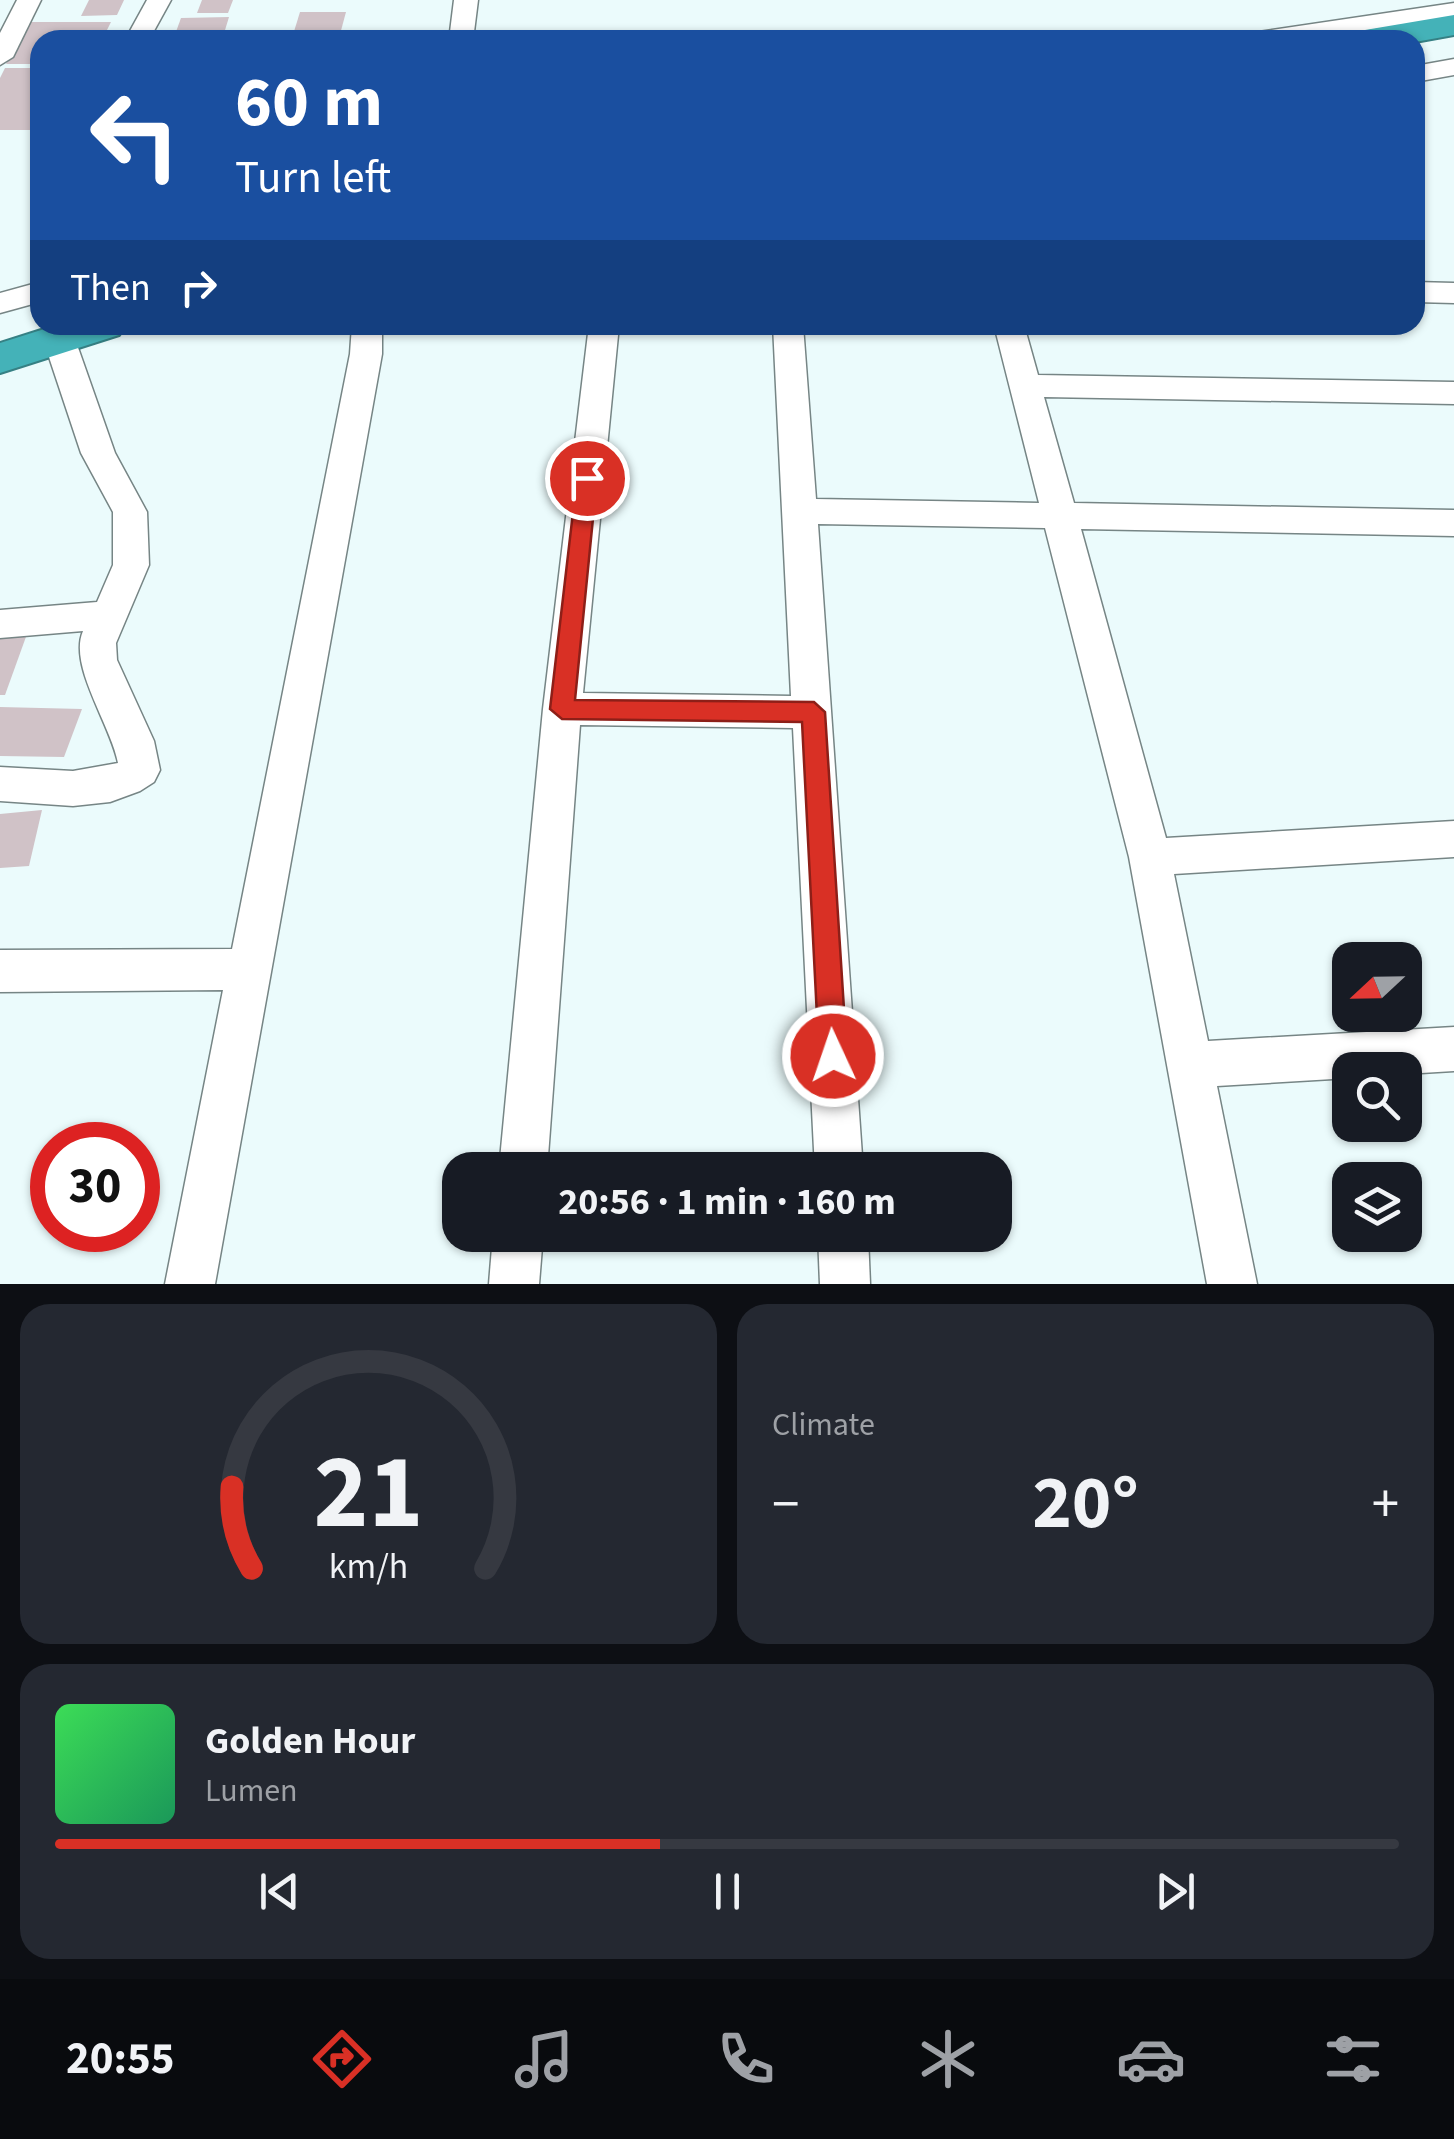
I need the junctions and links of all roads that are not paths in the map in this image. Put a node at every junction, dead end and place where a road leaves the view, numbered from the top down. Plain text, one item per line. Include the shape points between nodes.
1 (159, 0) edge
2 (466, 0) edge
3 (18, 5) edge
4 (1454, 10) edge
5 (1454, 25) edge
6 (142, 30) edge
7 (462, 30) edge
8 (1319, 30) edge
9 (1424, 30) edge
10 (1454, 47) edge
11 (1425, 52) edge
12 (0, 57) edge
13 (1454, 67) edge
14 (1425, 72) edge
15 (1425, 292) edge
16 (1454, 292) edge
17 (30, 295) edge
18 (0, 303) edge
19 (0, 325) edge
20 (30, 326) edge
21 (36, 335) edge
22 (53, 335) edge
23 (367, 335) edge
24 (603, 335) edge
25 (789, 335) edge
26 (1012, 335) edge
27 (0, 358) edge
28 (1025, 386) junction
29 (1454, 393) edge
30 (803, 511) junction
31 (1059, 514) junction
32 (1454, 524) edge
33 (108, 615) junction
34 (0, 624) edge
35 (562, 709) junction
36 (814, 712) junction
37 (0, 784) edge
38 (1454, 839) edge
39 (1150, 856) junction
40 (250, 969) junction
41 (0, 971) edge
42 (1454, 1048) edge
43 (1190, 1065) junction
44 (525, 1152) edge
45 (838, 1152) edge
46 (517, 1252) edge
47 (844, 1252) edge
48 (190, 1284) edge
49 (514, 1284) edge
50 (846, 1284) edge
51 (1232, 1284) edge

1 - 6 street
2 - 7 street
3 - 12 street
4 - 8 street
5 - 9 highway
10 - 11 highway
13 - 14 street
15 - 16 street
17 - 18 street
19 - 20 highway
21 - 27 highway
22 - 33 street via 98,453 130,512 132,566
23 - 40 street
24 - 35 street
25 - 30 street
26 - 28 street
28 - 29 street
28 - 31 street
30 - 31 street
30 - 36 street
31 - 32 street
31 - 39 street
33 - 34 street
33 - 37 street via 98,660 134,740 140,770 98,786
35 - 36 street
35 - 44 street
36 - 45 street
38 - 39 street
39 - 43 street
40 - 41 street
40 - 48 street
42 - 43 street
43 - 51 street
46 - 49 street
47 - 50 street

